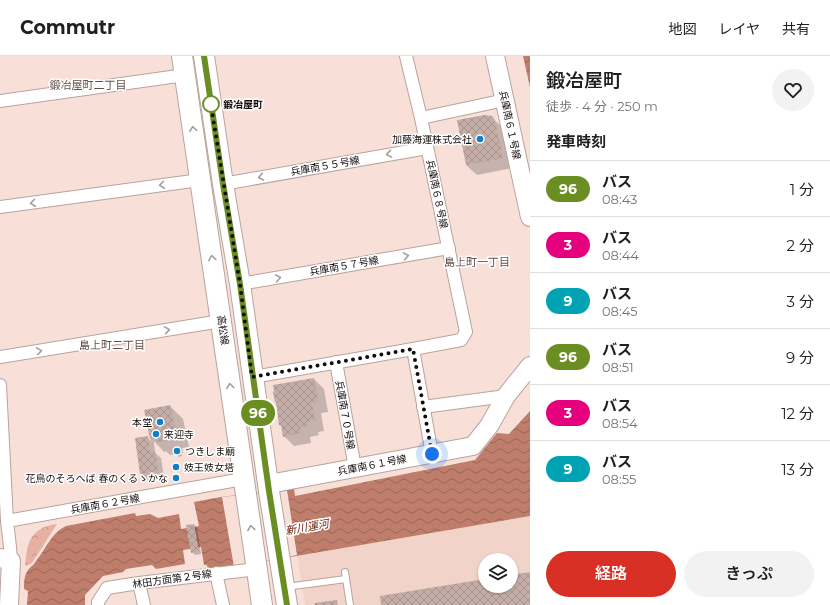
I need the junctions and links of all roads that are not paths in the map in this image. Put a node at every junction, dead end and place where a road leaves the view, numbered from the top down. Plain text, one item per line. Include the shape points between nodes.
1 (182, 56) edge
2 (204, 56) edge
3 (406, 56) edge
4 (495, 56) edge
5 (185, 75) junction
6 (504, 100) junction
7 (0, 102) edge
8 (421, 118) junction
9 (427, 148) junction
10 (200, 180) junction
11 (223, 184) junction
12 (0, 207) edge
13 (530, 217) edge
14 (449, 248) junction
15 (240, 284) junction
16 (222, 321) junction
17 (413, 349) junction
18 (0, 357) edge
19 (336, 362) junction
20 (530, 366) edge
21 (252, 377) junction
22 (0, 385) edge
23 (506, 396) junction
24 (0, 402) edge
25 (423, 407) junction
26 (432, 454) junction
27 (355, 468) junction
28 (244, 487) junction
29 (269, 488) junction
30 (7, 521) junction
31 (4, 559) edge
32 (256, 566) junction
33 (345, 572) dead end
34 (216, 573) junction
35 (346, 579) junction
36 (139, 583) junction
37 (286, 596) edge
38 (9, 605) edge
39 (98, 605) edge
40 (144, 605) edge
41 (223, 605) edge
42 (262, 605) edge
43 (350, 605) edge

1 - 5 main road, 高松線
2 - 11 main road
3 - 8 street, 兵庫南６８号線
4 - 6 street, 兵庫南６１号線
5 - 7 street
10 -> 5 main road, 高松線
6 - 8 street
6 - 13 street, 兵庫南６１号線
8 - 9 street, 兵庫南６８号線
9 -> 11 street, 兵庫南５５号線
9 - 14 street, 兵庫南６８号線
10 -> 12 street
16 -> 10 main road, 高松線
11 - 15 main road
15 -> 14 street, 兵庫南５７号線
14 - 17 street, 兵庫南６８号線 via 466,332 461,340
15 - 21 main road
18 -> 16 street
28 -> 16 main road, 高松線
17 - 19 street
17 - 25 street
19 - 21 street
19 - 27 street, 兵庫南７０号線
20 - 23 street, 兵庫南６１号線
21 - 29 main road
22 - 24 street
23 - 25 street
23 - 26 street, 兵庫南６１号線 via 489,426 473,446
24 - 30 street
25 - 26 street
26 - 27 street, 兵庫南６１号線
27 - 29 street, 兵庫南６１号線
28 - 30 street, 兵庫南６２号線
32 -> 28 main road, 高松線
29 - 37 main road
30 - 31 street via 10,547
31 - 38 street
32 - 34 street, 林田方面第２号線
32 - 42 main road, 高松線
33 - 35 lane
34 - 36 street, 林田方面第２号線
34 - 41 street
35 - 37 lane
35 - 43 lane
36 - 39 street, 林田方面第２号線 via 106,588
36 - 40 street

